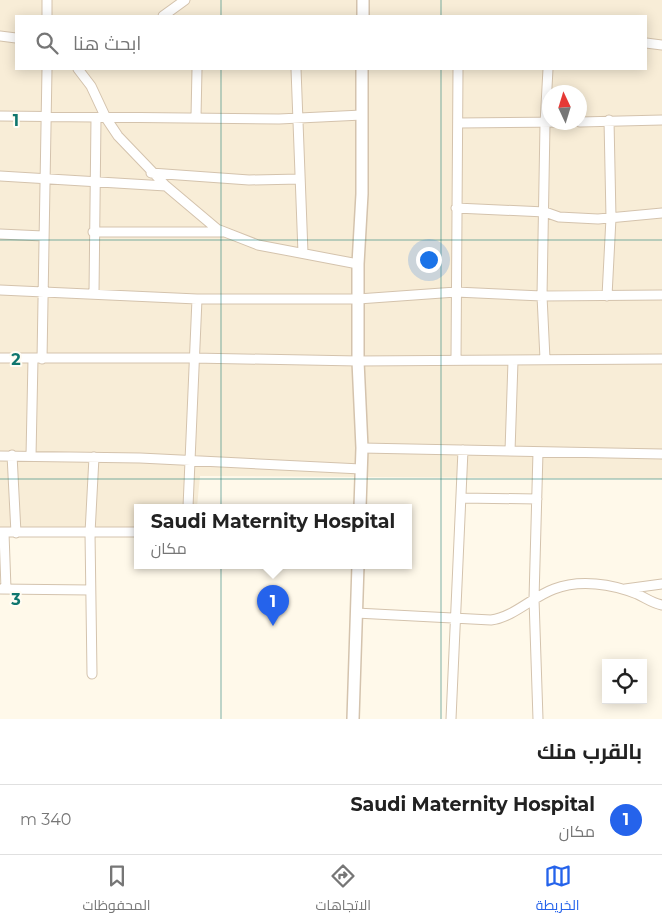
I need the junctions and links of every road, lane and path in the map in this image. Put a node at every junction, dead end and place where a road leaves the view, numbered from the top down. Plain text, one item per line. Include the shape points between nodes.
1 (47, 0) edge
2 (185, 0) edge
3 (363, 0) edge
4 (47, 15) edge
5 (164, 15) edge
6 (363, 15) edge
7 (0, 36) edge
8 (15, 38) edge
9 (647, 43) edge
10 (662, 45) edge
11 (47, 70) edge
12 (79, 70) edge
13 (197, 70) edge
14 (296, 70) edge
15 (362, 70) edge
16 (458, 70) edge
17 (548, 70) edge
18 (547, 85) edge
19 (362, 115) junction
20 (0, 116) edge
21 (196, 117) junction
22 (47, 118) junction
23 (96, 118) junction
24 (106, 118) junction
25 (298, 118) junction
26 (609, 120) junction
27 (662, 120) edge
28 (587, 122) edge
29 (458, 123) junction
30 (542, 124) edge
31 (545, 130) edge
32 (151, 172) junction
33 (0, 176) edge
34 (46, 179) junction
35 (300, 179) junction
36 (95, 182) junction
37 (166, 186) junction
38 (456, 208) junction
39 (545, 212) junction
40 (662, 213) edge
41 (611, 218) junction
42 (93, 232) junction
43 (224, 232) junction
44 (0, 234) edge
45 (44, 236) junction
46 (303, 253) junction
47 (358, 264) junction
48 (0, 290) edge
49 (42, 291) junction
50 (456, 292) junction
51 (94, 293) junction
52 (662, 295) edge
53 (542, 296) junction
54 (608, 296) junction
55 (197, 298) junction
56 (358, 299) junction
57 (0, 358) edge
58 (193, 358) junction
59 (37, 359) junction
60 (545, 359) junction
61 (662, 359) edge
62 (456, 360) junction
63 (358, 361) junction
64 (513, 361) junction
65 (362, 448) junction
66 (463, 450) junction
67 (510, 451) junction
68 (538, 452) junction
69 (662, 454) edge
70 (12, 455) junction
71 (0, 456) edge
72 (31, 456) junction
73 (94, 458) junction
74 (189, 460) junction
75 (361, 469) junction
76 (461, 498) junction
77 (537, 499) junction
78 (188, 504) edge
79 (360, 504) edge
80 (2, 532) edge
81 (134, 532) edge
82 (16, 533) junction
83 (90, 533) junction
84 (358, 569) edge
85 (662, 584) edge
86 (3, 589) edge
87 (622, 589) junction
88 (90, 590) junction
89 (534, 599) junction
90 (662, 604) edge
91 (356, 614) junction
92 (455, 618) junction
93 (92, 674) dead end
94 (353, 719) edge
95 (451, 719) edge
96 (538, 719) edge

1 - 4 street
2 - 5 street
3 - 6 street
7 - 8 street
9 - 10 street
11 - 22 street
12 - 24 street via 91,86
13 - 21 street
14 - 25 street
15 - 19 street
16 - 29 street
17 - 18 street
19 - 25 street
19 - 47 street
20 - 22 street
21 - 24 street
21 - 25 street
22 - 23 street
22 - 34 street
23 - 24 street
23 - 36 street
24 - 32 street
25 - 35 street
26 - 27 street
26 - 28 street
26 - 41 street
29 - 30 street
29 - 38 street
31 - 39 street
32 - 35 street via 249,180
32 - 37 street
33 - 34 street
34 - 36 street
34 - 45 street
35 - 46 street
36 - 37 street
36 - 42 street
37 - 43 street
38 - 39 street
38 - 50 street
39 - 41 street via 559,217
39 - 53 street
40 - 41 street
41 - 54 street
42 - 43 street
42 - 51 street
43 - 46 street via 258,245
44 - 45 street
45 - 49 street
46 - 47 street
47 - 56 street
48 - 49 street
49 - 51 street
49 - 59 street
50 - 53 street
50 - 56 street
50 - 62 street
51 - 55 street
52 - 54 street
53 - 54 street
53 - 60 street
55 - 56 street
55 - 58 street
56 - 63 street
57 - 59 street
58 - 59 street
58 - 63 street
58 - 74 street
59 - 72 street
60 - 61 street
60 - 64 street
62 - 63 street
62 - 64 street
63 - 65 street
64 - 67 street
65 - 66 street
65 - 75 street
66 - 67 street
66 - 76 street
67 - 68 street
68 - 69 street
68 - 77 street
70 - 71 street
70 - 72 street
70 - 82 street
72 - 73 street
73 - 74 street
73 - 83 street
74 - 75 street
74 - 78 street
75 - 79 street
76 - 77 street
76 - 92 street
77 - 89 street
80 - 82 street
80 - 86 street
81 - 83 street
82 - 83 street
83 - 88 street
84 - 91 street
85 - 87 street
86 - 88 street
87 - 89 street via 572,584
87 - 90 street
88 - 93 street
89 - 92 street via 498,619
89 - 96 street
91 - 92 street
91 - 94 street
92 - 95 street

